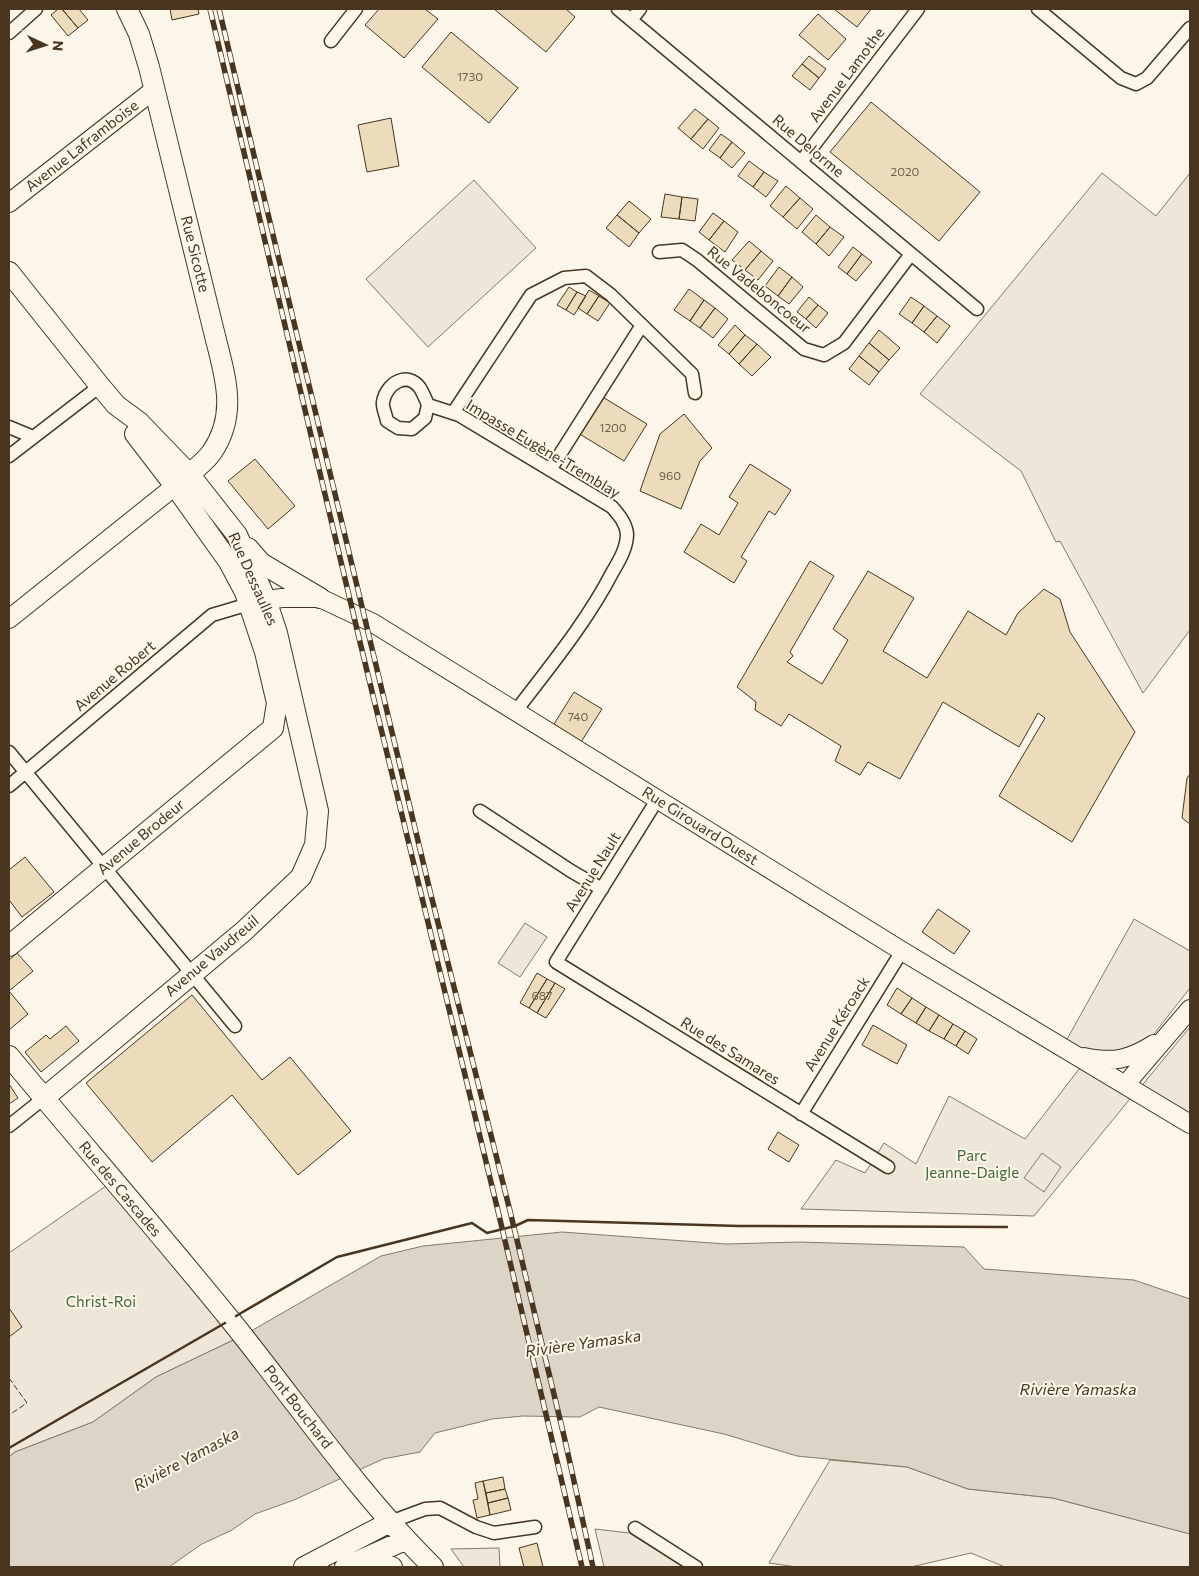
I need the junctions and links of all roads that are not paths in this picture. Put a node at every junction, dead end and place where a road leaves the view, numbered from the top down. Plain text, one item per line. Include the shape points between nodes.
1 (36, 9) edge
2 (127, 9) edge
3 (356, 9) edge
4 (618, 9) edge
5 (640, 9) edge
6 (918, 9) edge
7 (1038, 9) edge
8 (631, 20) junction
9 (1190, 28) edge
10 (9, 32) edge
11 (330, 41) dead end
12 (155, 89) junction
13 (801, 162) junction
14 (9, 203) edge
15 (659, 252) dead end
16 (911, 254) junction
17 (9, 272) edge
18 (977, 308) dead end
19 (642, 325) junction
20 (100, 386) junction
21 (695, 393) dead end
22 (428, 405) dead end
23 (453, 413) junction
24 (9, 427) edge
25 (33, 437) junction
26 (9, 456) edge
27 (550, 470) junction
28 (182, 480) junction
29 (237, 536) junction
30 (320, 598) junction
31 (258, 602) junction
32 (9, 619) edge
33 (516, 712) junction
34 (273, 728) junction
35 (300, 736) junction
36 (9, 752) edge
37 (25, 772) junction
38 (9, 786) edge
39 (657, 800) junction
40 (480, 811) dead end
41 (104, 868) junction
42 (602, 889) junction
43 (9, 946) edge
44 (902, 951) junction
45 (556, 962) joint
46 (192, 974) junction
47 (1190, 1009) edge
48 (235, 1026) dead end
49 (1167, 1035) junction
50 (9, 1056) edge
51 (1079, 1056) junction
52 (1125, 1085) junction
53 (44, 1098) junction
54 (801, 1114) junction
55 (1190, 1124) edge
56 (9, 1126) edge
57 (888, 1167) dead end
58 (232, 1322) joint
59 (390, 1522) junction
60 (535, 1527) dead end
61 (635, 1528) dead end
62 (405, 1540) junction
63 (304, 1567) edge
64 (345, 1567) edge
65 (392, 1567) edge
66 (433, 1567) edge
67 (696, 1567) edge

1 - 10 street
2 - 12 main road, Rue Sicotte via 139,34
3 - 11 street
4 - 8 street, Rue Delorme
5 - 8 street
6 - 13 street, Avenue Lamothe
7 - 9 street via 1122,78 1136,84 1146,78
8 - 13 street, Rue Delorme
12 - 14 street, Avenue Laframboise
12 - 28 main road, Rue Sicotte via 225,376 228,403 227,419 212,452
13 - 16 street, Rue Delorme
15 - 16 street, Rue Vadeboncoeur via 682,250 804,349 824,355 844,343
16 - 18 street, Rue Delorme
17 - 20 main road, Rue Dessaulles
19 - 21 street via 692,374
19 - 23 street via 586,276 564,278 530,295
19 - 27 street
20 - 25 street
20 - 28 main road, Rue Dessaulles via 116,405 139,422
22 - 23 street, Impasse Eugène-Tremblay
23 - 27 street, Impasse Eugène-Tremblay
24 - 25 street
25 - 26 street
27 - 33 street, Impasse Eugène-Tremblay via 612,507 627,533 624,550 608,581 580,626
28 - 29 main road, Rue Dessaulles
28 - 31 main road, Rue Dessaulles via 229,562
28 - 32 street
29 - 30 main road via 261,563
29 - 31 main road, Rue Dessaulles
30 - 31 street
30 - 33 street, Rue Girouard Ouest via 373,623
31 - 34 main road, Rue Dessaulles via 277,702
31 - 35 main road, Rue Dessaulles via 277,633
31 - 37 street, Avenue Robert via 212,615
33 - 39 street, Rue Girouard Ouest
34 - 35 main road via 288,729
34 - 41 main road, Avenue Brodeur
35 - 46 main road, Avenue Vaudreuil via 318,811 315,845 302,876
36 - 37 street
37 - 38 street, Avenue Robert
37 - 41 street
39 - 42 street, Avenue Nault
39 - 44 street, Rue Girouard Ouest
40 - 42 street
41 - 43 main road, Avenue Brodeur
41 - 46 street
42 - 45 street, Avenue Nault
44 - 51 street, Rue Girouard Ouest
44 - 54 street, Avenue Kéroack
45 - 54 street, Rue des Samares
46 - 48 street
46 - 53 main road, Avenue Vaudreuil
47 - 49 street
49 - 51 street via 1122,1060
49 - 52 street
50 - 53 main road, Rue des Cascades
51 - 52 street, Rue Girouard Ouest
52 - 55 street, Rue Girouard Ouest
53 - 56 street, Avenue Vaudreuil
53 - 58 main road, Rue des Cascades
54 - 57 street, Rue des Samares
58 - 59 main road, Pont Bouchard
59 - 60 street via 425,1509 440,1508 494,1533
59 - 62 main road, Pont Bouchard
59 - 63 main road
61 - 67 street
62 - 64 main road
62 - 66 main road, Pont Bouchard
64 - 65 main road via 381,1564

